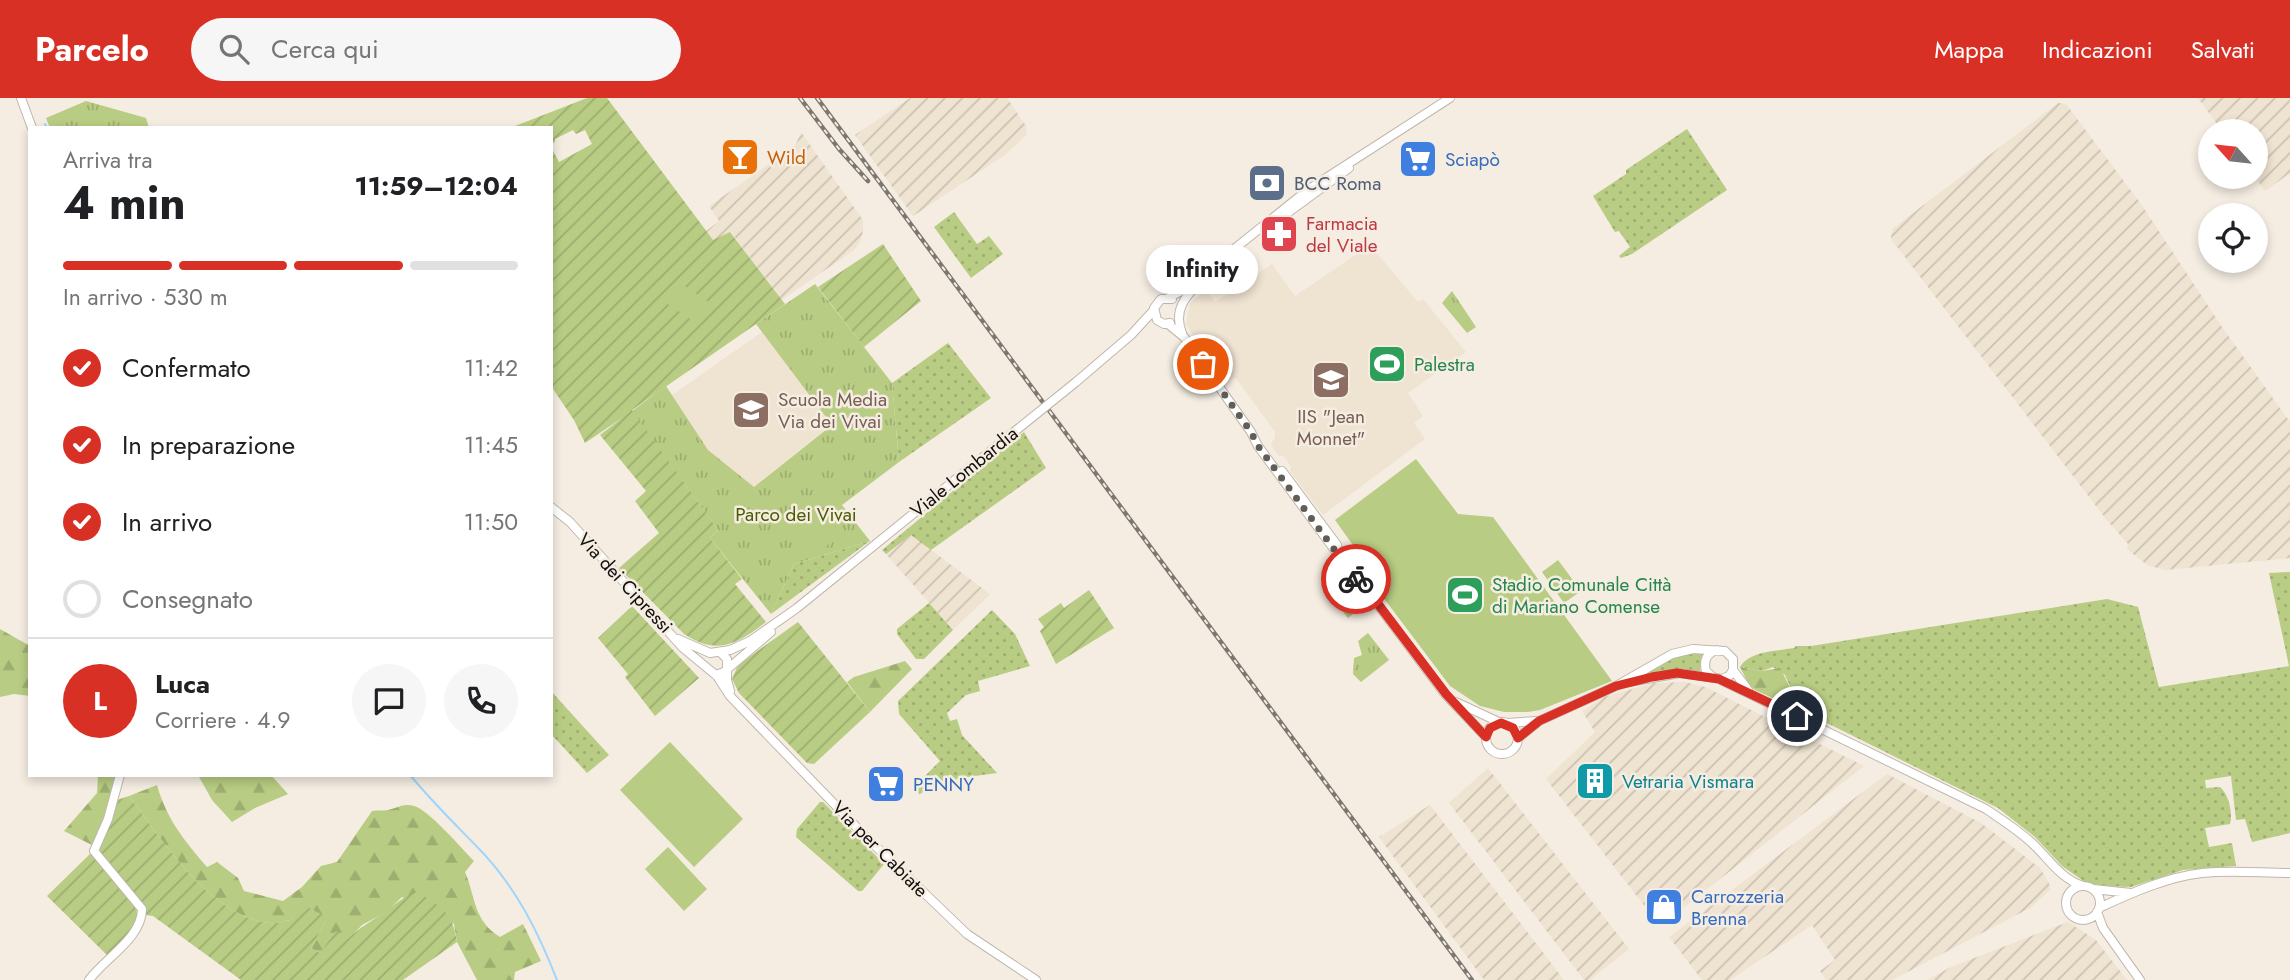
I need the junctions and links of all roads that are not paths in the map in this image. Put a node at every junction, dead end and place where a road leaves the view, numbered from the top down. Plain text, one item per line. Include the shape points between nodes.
1 (23, 98) edge
2 (1450, 98) edge
3 (33, 126) edge
4 (1405, 128) junction
5 (1168, 298) junction
6 (1154, 310) junction
7 (1178, 313) junction
8 (1164, 323) junction
9 (1131, 335) junction
10 (1184, 337) junction
11 (553, 511) edge
12 (797, 608) junction
13 (676, 638) junction
14 (1717, 650) junction
15 (717, 653) junction
16 (706, 667) junction
17 (727, 668) junction
18 (1733, 670) junction
19 (716, 674) junction
20 (1718, 679) junction
21 (1616, 686) junction
22 (1750, 693) junction
23 (1446, 694) junction
24 (737, 703) junction
25 (1539, 721) junction
26 (1503, 723) junction
27 (1486, 737) junction
28 (1518, 738) junction
29 (119, 777) edge
30 (2290, 873) edge
31 (2061, 874) junction
32 (2088, 887) junction
33 (2134, 893) junction
34 (2067, 897) junction
35 (2098, 910) junction
36 (2086, 919) junction
37 (2109, 937) junction
38 (89, 980) edge
39 (1036, 980) edge
40 (2140, 980) edge

1 - 3 street
2 - 4 street
4 - 5 street via 1309,189
4 - 7 street via 1224,261 1194,288
5 - 6 street via 1158,301
5 - 7 street via 1174,300
6 - 8 street
6 - 9 street, Viale Lombardia
7 - 8 street
7 - 10 street
8 - 9 street, Viale Lombardia via 1149,324
8 - 10 street
9 - 12 street, Viale Lombardia, bridge
10 - 23 street
11 - 13 street, Via dei Cipressi via 565,518
12 - 15 street, Viale Lombardia via 746,643
12 - 17 street, Viale Lombardia
13 - 15 street, Via dei Cipressi
13 - 16 street, Via dei Cipressi
14 - 18 street via 1731,656
14 - 20 street via 1704,664 1709,675
14 - 21 street via 1677,652
15 - 16 street via 708,657
15 - 17 street via 727,659
16 - 19 street
17 - 19 street
17 - 24 street via 728,686
18 - 20 street
18 - 22 street
19 - 24 street, Via per Cabiate
20 - 21 street via 1677,673
20 - 22 street
21 - 25 street
22 - 31 street via 1986,810 2015,828
23 - 26 street via 1469,710
23 - 27 street
24 - 39 street, Via per Cabiate via 967,934
25 - 26 street
25 - 28 street
26 - 27 street via 1490,728
26 - 28 street via 1513,728
27 - 28 street via 1491,750 1501,754 1511,751
29 - 38 street via 94,852 142,909 142,918 136,932
30 - 33 street via 2204,873
31 - 32 street
31 - 34 street
32 - 33 street
32 - 34 street via 2074,889
32 - 35 street via 2099,897
33 - 35 street
34 - 36 street via 2069,912
35 - 36 street
35 - 37 street
36 - 37 street
37 - 40 street

